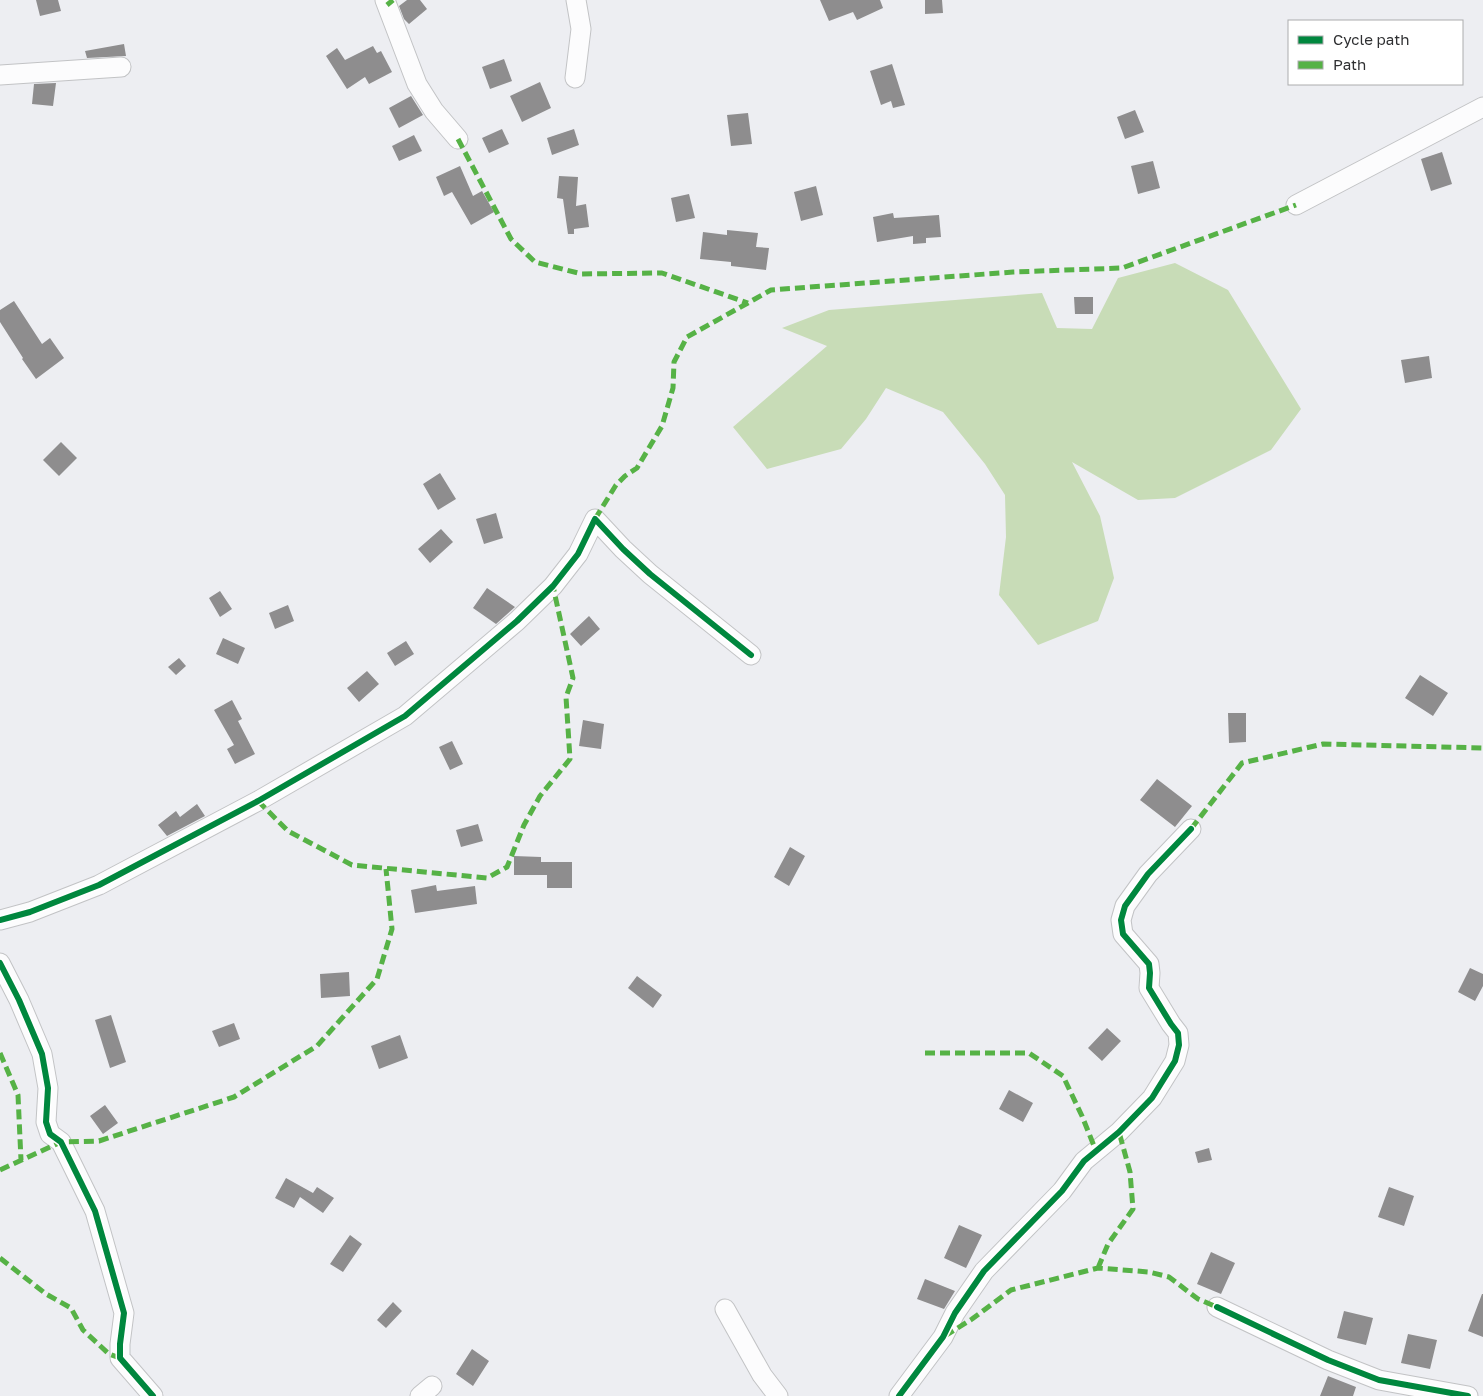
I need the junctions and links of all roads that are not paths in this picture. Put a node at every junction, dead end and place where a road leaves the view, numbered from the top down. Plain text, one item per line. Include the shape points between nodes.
1 (385, 0) edge
2 (576, 0) edge
3 (122, 67) dead end
4 (0, 75) edge
5 (575, 78) dead end
6 (1483, 107) edge
7 (458, 139) dead end
8 (1296, 206) dead end
9 (751, 655) dead end
10 (1191, 829) dead end
11 (0, 920) edge
12 (0, 963) edge
13 (1217, 1307) dead end
14 (725, 1309) dead end
15 (153, 1396) edge
16 (778, 1396) edge
17 (900, 1396) edge
18 (1468, 1396) edge

1 - 7 street via 418,84 434,111
2 - 5 street via 581,29
3 - 4 street
6 - 8 street
9 - 11 street via 650,574 596,519 578,554 553,586 406,716 258,801 99,885
10 - 17 street via 1148,874 1125,906 1121,920 1123,934 1149,964 1149,988 1178,1033 1175,1061 1152,1098 1119,1132 1084,1161 1062,1191 984,1271 943,1337
12 - 15 street via 42,1054 48,1088 46,1122 50,1134 61,1142 95,1211 124,1313 120,1358
13 - 18 street via 1328,1360 1380,1380
14 - 16 street via 762,1375

